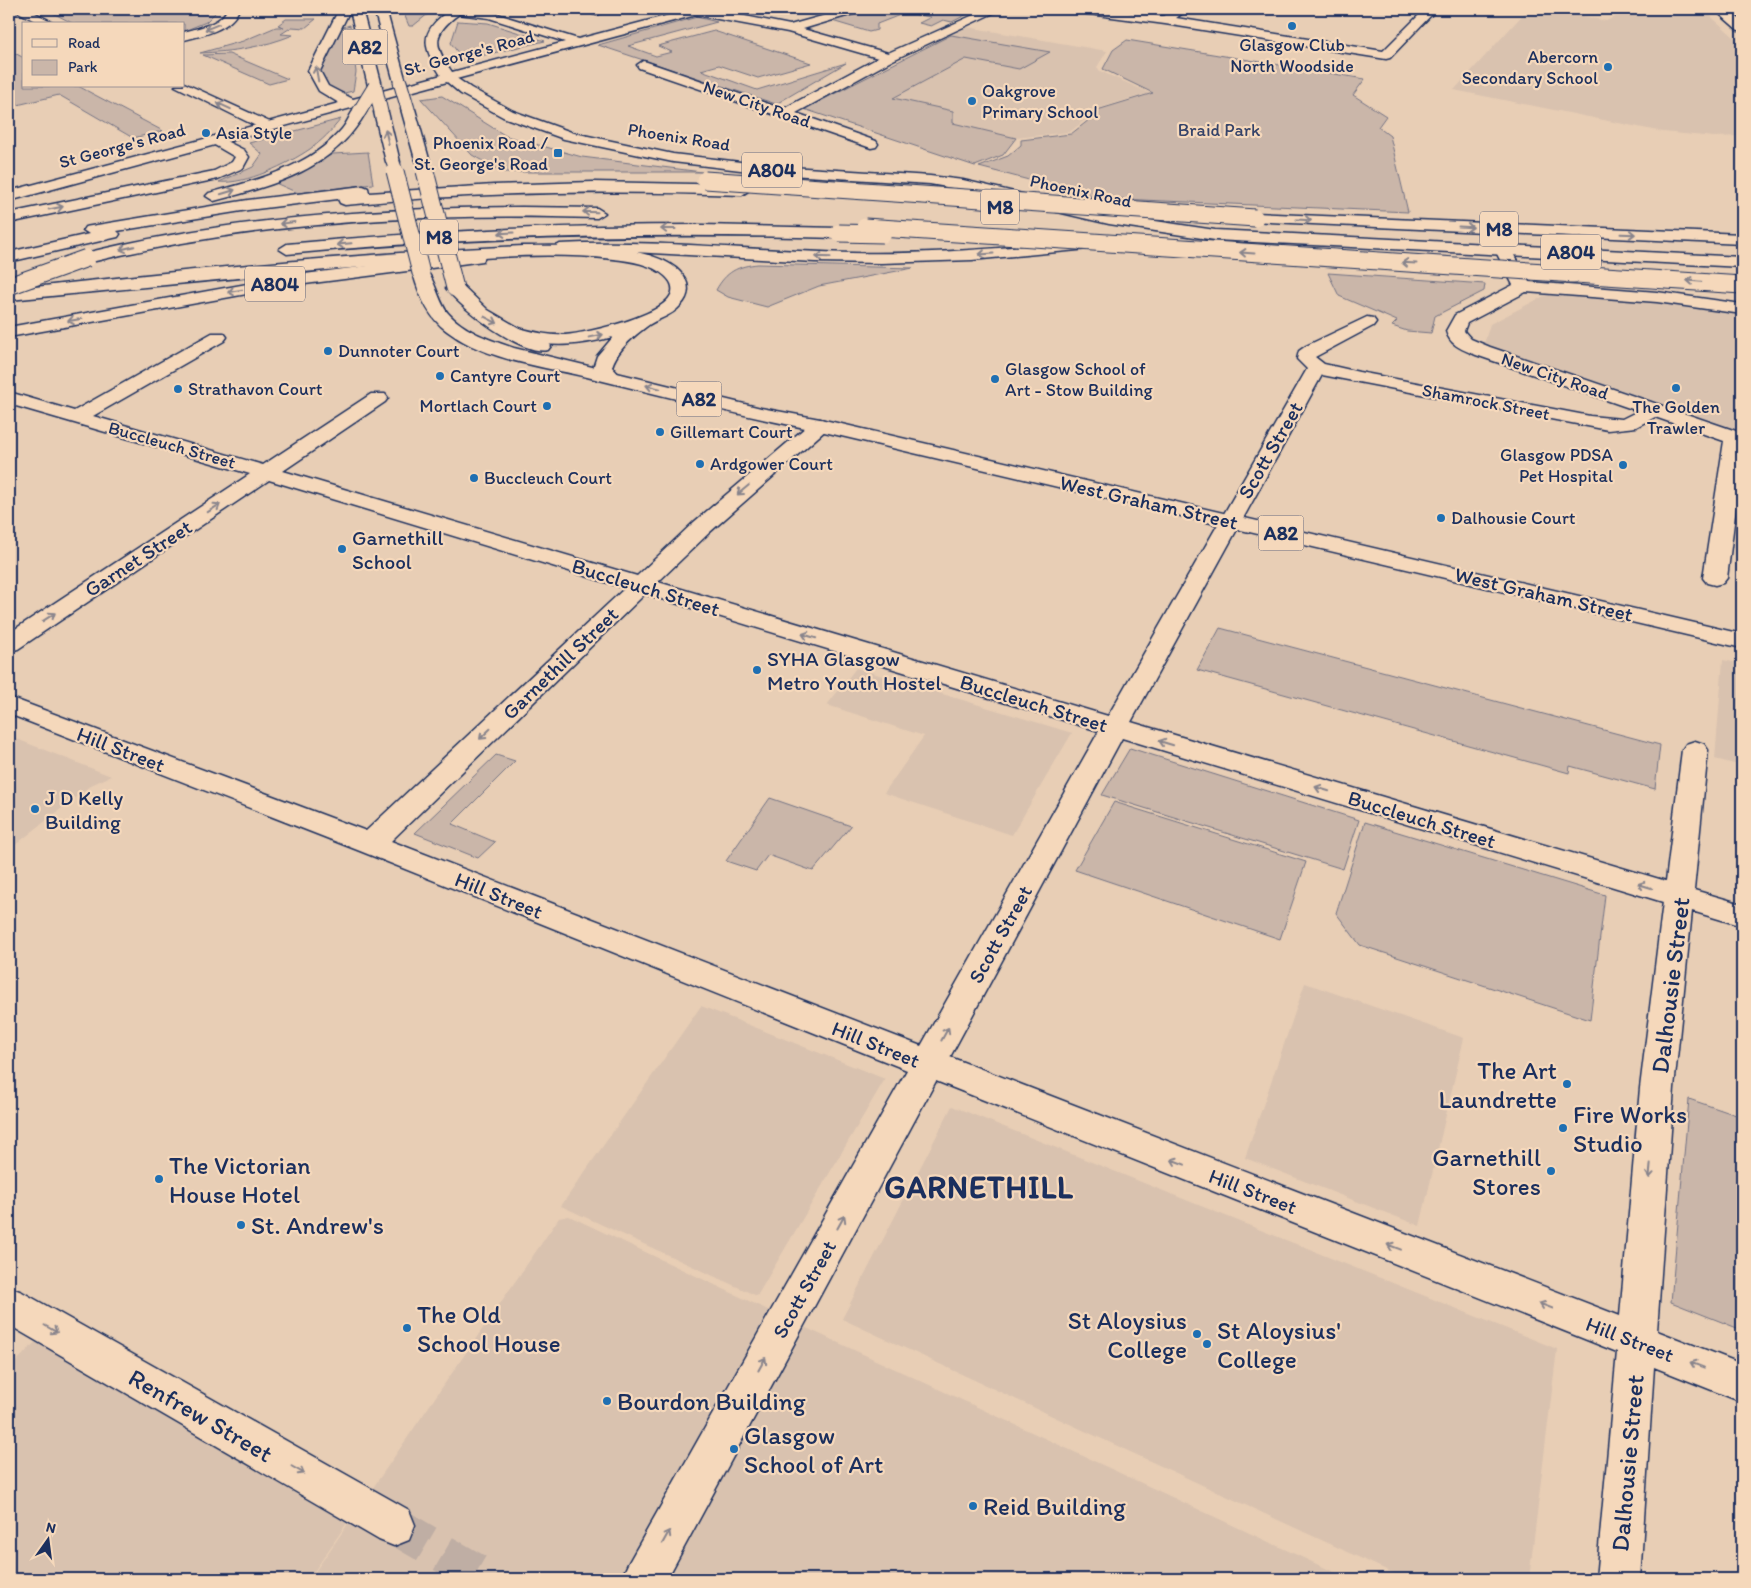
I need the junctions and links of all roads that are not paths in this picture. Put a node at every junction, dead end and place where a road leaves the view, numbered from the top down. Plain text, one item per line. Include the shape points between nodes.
1 (46, 9) edge
2 (233, 9) edge
3 (345, 9) edge
4 (356, 9) edge
5 (380, 9) edge
6 (457, 9) edge
7 (859, 9) edge
8 (996, 9) edge
9 (1074, 9) edge
10 (1182, 9) edge
11 (1431, 9) edge
12 (1720, 9) edge
13 (700, 10) edge
14 (23, 11) edge
15 (1165, 20) junction
16 (46, 22) edge
17 (1742, 27) edge
18 (790, 29) junction
19 (185, 36) edge
20 (579, 43) junction
21 (889, 57) junction
22 (643, 65) dead end
23 (449, 77) junction
24 (375, 86) junction
25 (185, 88) edge
26 (355, 108) junction
27 (786, 113) junction
28 (267, 126) junction
29 (244, 132) joint
30 (216, 140) junction
31 (871, 144) dead end
32 (9, 196) edge
33 (608, 213) dead end
34 (638, 215) dead end
35 (9, 218) edge
36 (1255, 218) junction
37 (1109, 219) junction
38 (80, 224) dead end
39 (1214, 235) junction
40 (1742, 239) edge
41 (9, 246) edge
42 (1160, 247) junction
43 (1052, 248) junction
44 (1502, 248) junction
45 (544, 251) junction
46 (268, 252) dead end
47 (9, 257) edge
48 (182, 261) dead end
49 (1742, 261) edge
50 (1742, 285) edge
51 (9, 286) edge
52 (1523, 287) junction
53 (9, 295) edge
54 (1742, 309) edge
55 (644, 322) junction
56 (1367, 322) dead end
57 (9, 332) edge
58 (514, 332) junction
59 (218, 337) dead end
60 (611, 368) junction
61 (1317, 368) junction
62 (9, 398) edge
63 (378, 398) dead end
64 (1651, 410) junction
65 (76, 418) junction
66 (820, 424) junction
67 (1739, 439) edge
68 (268, 473) junction
69 (1229, 521) junction
70 (1715, 578) dead end
71 (641, 586) junction
72 (1742, 641) edge
73 (9, 644) edge
74 (9, 705) edge
75 (1115, 727) junction
76 (1695, 750) dead end
77 (370, 844) junction
78 (1680, 896) junction
79 (1742, 915) edge
80 (928, 1064) junction
81 (9, 1305) edge
82 (1637, 1342) junction
83 (1742, 1383) edge
84 (394, 1525) tunnel mouth
85 (642, 1579) edge
86 (1618, 1579) edge

1 - 14 main road
2 -> 19 main road via 231,15 218,25
26 -> 3 main road via 324,90 314,71
4 - 24 main road, A82
5 -> 58 main road, A82, bridge via 455,288 467,304 483,316
6 - 20 main road via 485,13
6 - 23 main road, Phoenix Road via 440,23 430,38 433,55
7 - 18 main road
8 - 21 main road
9 - 15 main road
10 - 15 main road
11 - 15 main road via 1386,55
12 - 17 main road
13 - 18 main road
13 - 20 main road, St. George's Road
14 - 16 main road
18 - 21 main road
20 - 23 main road, St. George's Road
21 - 27 main road
22 - 27 main road, New City Road
23 - 26 main road, St. George's Road
23 - 37 main road, Phoenix Road / A804 via 466,91 508,114 569,136 616,148 766,169 930,180
24 - 26 main road, bridge
60 -> 24 main road, West Graham Street / A82, bridge via 580,369 508,352 469,336 435,311 426,293
28 -> 25 main road
26 - 28 main road, St. George's Road
38 -> 26 main road via 218,195 258,183 312,160 331,148 354,124
27 - 31 main road, New City Road
28 - 29 main road, St. George's Road
29 - 30 main road, St George's Road
30 - 32 main road, St George's Road
35 -> 30 main road via 218,176 238,165 242,157
33 -> 51 main road, bridge via 506,211 307,220 175,238 87,258
34 - 42 main road, bridge
36 -> 40 main road, M8
36 - 41 main road, bridge via 705,180 531,180 364,190 248,205
36 - 47 main road, M8, bridge via 1079,211 745,190 566,186 366,198 162,225
37 - 39 main road, Phoenix Road / A804
37 - 43 main road
39 - 43 main road, A804
39 - 44 main road, Phoenix Road / A804
42 -> 46 main road, M8, bridge via 693,229 555,230
50 -> 42 main road, M8, bridge
43 -> 45 main road, A804 via 891,258 805,257 656,247
44 - 49 main road, Phoenix Road / A804
44 - 52 main road
45 - 53 main road via 304,267
45 - 55 main road via 628,255 672,273 680,287 678,296 669,308
45 -> 57 main road, A804 via 296,280
48 - 51 main road
52 - 54 main road via 1657,297
52 - 64 main road, New City Road via 1460,319 1454,332 1460,340 1483,351
58 -> 55 main road via 541,340 569,340 598,336
55 - 60 main road via 618,342
56 - 61 main road via 1306,355 1310,364
58 - 60 main road, A82 via 534,344
59 - 65 main road, Buccleuch Street
60 - 66 main road, West Graham Street / A82 via 761,414
61 - 64 main road, Shamrock Street via 1615,426 1627,425
61 - 69 main road, Scott Street
62 - 65 main road, Buccleuch Street
63 - 68 main road
64 - 67 main road, New City Road
65 - 68 main road, Buccleuch Street
66 - 69 main road, West Graham Street / A82
66 -> 71 main road, Garnethill Street via 734,497
67 - 70 main road
68 - 71 main road, Buccleuch Street
73 -> 68 main road, Garnet Street
69 - 72 main road, West Graham Street / A82
69 - 75 main road, Scott Street
75 -> 71 main road, Buccleuch Street
71 -> 77 main road, Garnethill Street
74 - 77 main road, Hill Street
78 -> 75 main road, Buccleuch Street
80 -> 75 main road, Scott Street
76 - 78 main road, Dalhousie Street
77 - 80 main road, Hill Street
78 - 79 main road, Buccleuch Street
78 -> 82 main road, Dalhousie Street via 1657,1088
82 -> 80 main road, Hill Street
85 -> 80 main road, Scott Street
81 -> 84 main road, Renfrew Street
83 -> 82 main road, Hill Street
82 - 86 main road, Dalhousie Street

